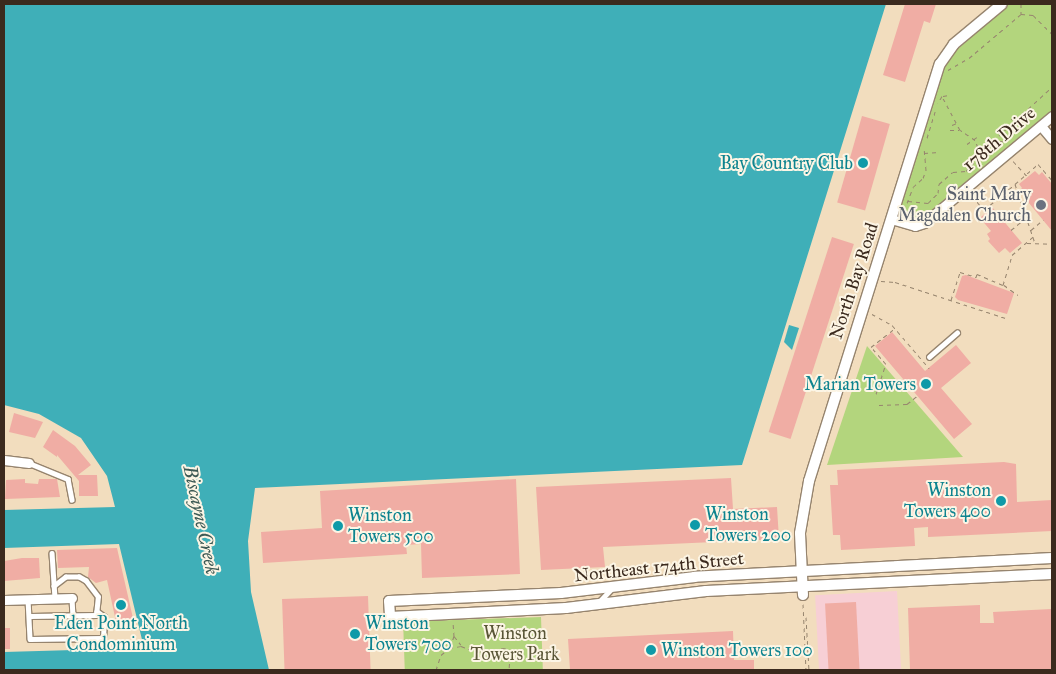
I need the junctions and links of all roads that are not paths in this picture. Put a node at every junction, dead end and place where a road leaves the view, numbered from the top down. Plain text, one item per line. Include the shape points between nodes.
1 (1002, 4) edge
2 (1052, 116) edge
3 (1040, 126) junction
4 (1052, 139) edge
5 (891, 219) junction
6 (957, 333) dead end
7 (929, 357) dead end
8 (4, 460) edge
9 (29, 464) joint
10 (72, 500) dead end
11 (52, 553) dead end
12 (1052, 558) edge
13 (1020, 561) junction
14 (919, 566) junction
15 (877, 568) junction
16 (800, 572) junction
17 (1052, 574) edge
18 (737, 575) junction
19 (1021, 577) junction
20 (920, 581) junction
21 (877, 584) junction
22 (54, 586) junction
23 (612, 588) junction
24 (738, 590) junction
25 (802, 591) junction
26 (561, 593) junction
27 (55, 598) junction
28 (72, 598) joint
29 (446, 598) junction
30 (28, 599) junction
31 (4, 600) edge
32 (597, 604) junction
33 (562, 608) junction
34 (97, 612) junction
35 (30, 616) junction
36 (73, 616) junction
37 (450, 616) junction

1 - 5 street, North Bay Road via 954,44 940,64
2 - 3 street, 178th Drive
3 - 4 street
3 - 5 street, 178th Drive via 924,223 915,226
5 - 16 street, North Bay Road via 808,481 800,533
6 - 7 lane
8 - 9 street
9 - 10 lane via 68,479
11 - 22 lane
12 - 13 street, Northeast 174th Street
13 - 14 street, Northeast 174th Street
13 - 19 street
14 - 15 street, Northeast 174th Street
14 - 20 street
15 - 16 street, Northeast 174th Street
15 - 21 street
16 - 18 street, Northeast 174th Street
16 - 25 street, North Bay Road
17 - 19 street, Northeast 174th Street
18 - 23 street, Northeast 174th Street
18 - 24 lane
19 - 20 street, Northeast 174th Street
20 - 21 street, Northeast 174th Street
21 - 25 street, Northeast 174th Street
22 - 27 lane
22 - 34 lane via 66,577 86,581 98,597
23 - 26 street, Northeast 174th Street
23 - 32 lane
24 - 25 street, Northeast 174th Street
24 - 32 street, Northeast 174th Street
26 - 29 street, Northeast 174th Street
26 - 33 lane
27 - 28 street
27 - 30 street
28 - 36 lane
29 - 37 lane
29 - 37 street, Northeast 174th Street via 389,601 390,617
30 - 31 street
30 - 35 lane
32 - 33 street, Northeast 174th Street
33 - 37 street, Northeast 174th Street
34 - 35 lane via 104,617 103,638 30,639
34 - 36 lane via 96,615
35 - 36 lane

